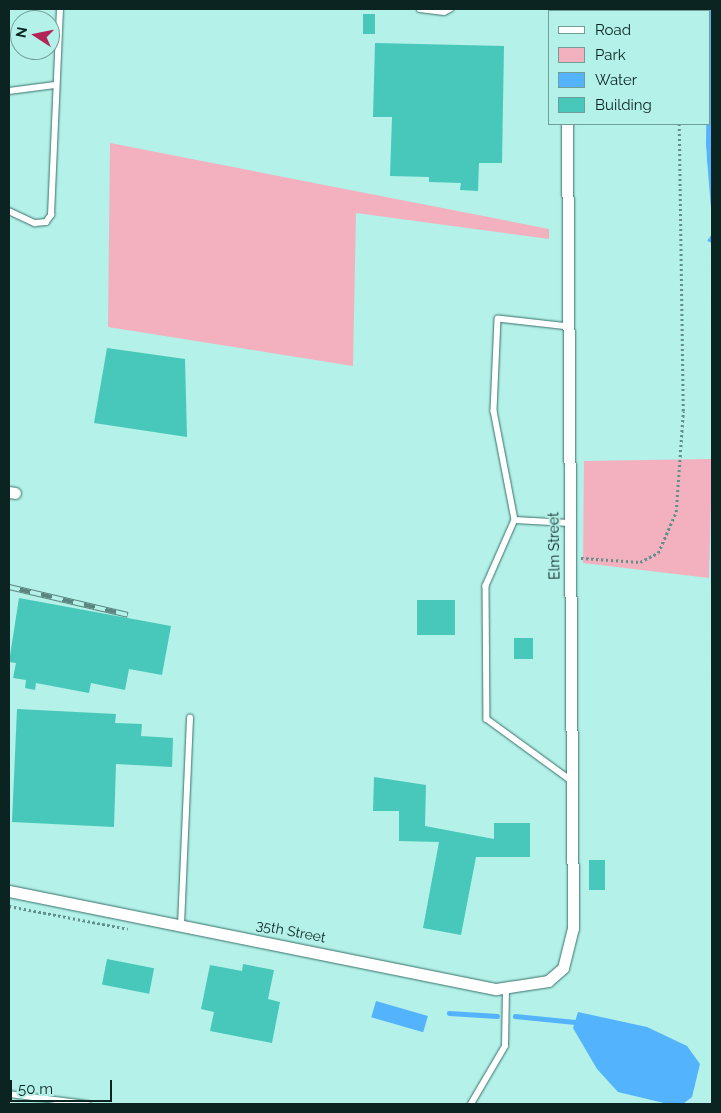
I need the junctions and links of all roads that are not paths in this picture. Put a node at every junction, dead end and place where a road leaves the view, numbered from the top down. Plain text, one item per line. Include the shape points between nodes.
1 (60, 9) edge
2 (420, 9) edge
3 (450, 9) edge
4 (55, 85) junction
5 (9, 90) edge
6 (566, 125) edge
7 (9, 211) edge
8 (569, 327) junction
9 (515, 520) junction
10 (569, 523) junction
11 (190, 718) dead end
12 (572, 781) junction
13 (9, 891) edge
14 (181, 925) junction
15 (563, 968) joint
16 (506, 988) junction
17 (9, 1094) edge
18 (87, 1104) edge
19 (471, 1104) edge

1 - 4 lane
2 - 3 lane via 444,12
4 - 5 lane
4 - 7 lane via 51,215 46,222 35,223
6 - 8 street, Elm Street
8 - 9 lane via 498,320 494,411
8 - 10 street, Elm Street
9 - 10 lane
9 - 12 lane via 486,586 487,719
10 - 12 street, Elm Street
11 - 14 lane
12 - 15 street, Elm Street via 573,928
13 - 14 street, 35th Street
14 - 16 street, 35th Street
15 - 16 street, 35th Street via 548,981
16 - 19 lane via 505,1046
17 - 18 lane

